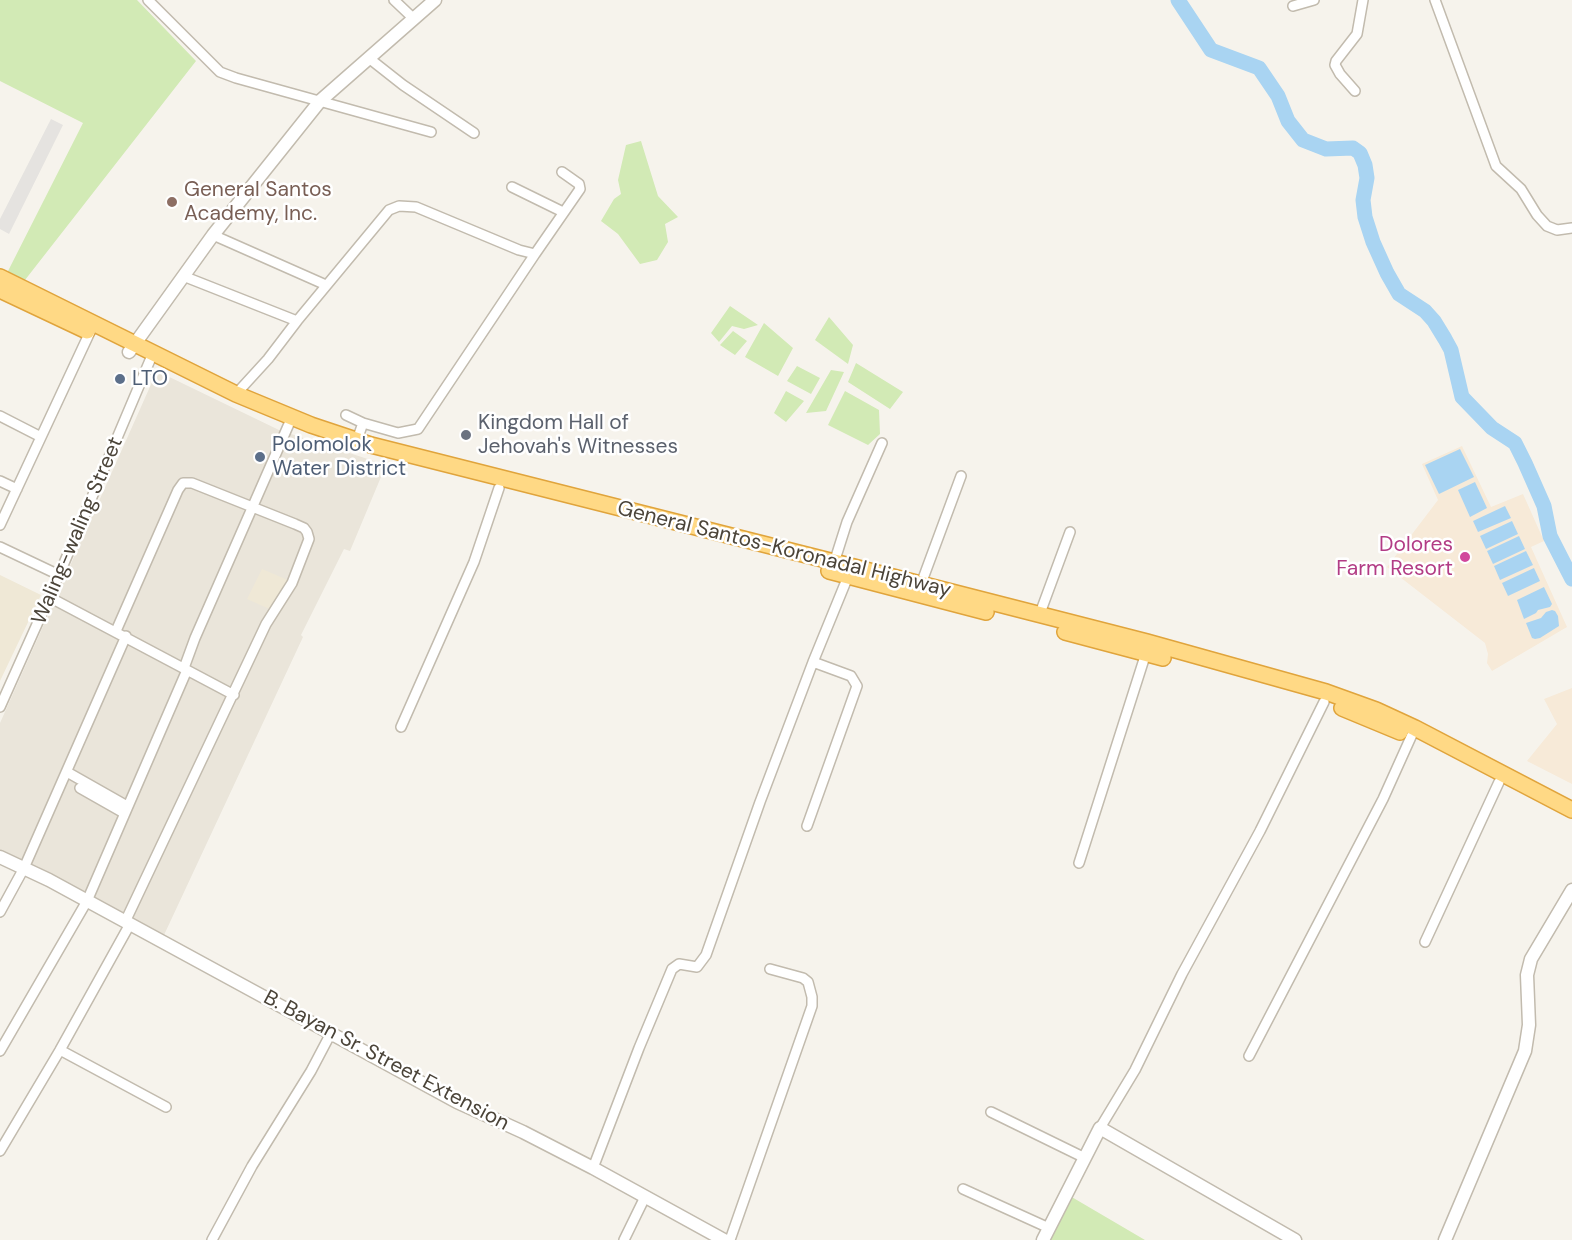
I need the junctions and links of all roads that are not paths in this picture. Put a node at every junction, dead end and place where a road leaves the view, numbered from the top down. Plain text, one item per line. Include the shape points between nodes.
1 (148, 0) edge
2 (394, 0) edge
3 (435, 0) edge
4 (1314, 0) edge
5 (1363, 0) edge
6 (1435, 0) edge
7 (1293, 6) dead end
8 (414, 19) junction
9 (370, 59) junction
10 (1355, 90) dead end
11 (320, 101) junction
12 (431, 132) dead end
13 (474, 133) dead end
14 (562, 172) dead end
15 (512, 187) dead end
16 (563, 212) junction
17 (1572, 228) edge
18 (213, 236) junction
19 (535, 254) junction
20 (183, 276) junction
21 (0, 277) edge
22 (326, 285) junction
23 (0, 290) edge
24 (297, 321) junction
25 (90, 332) junction
26 (132, 348) junction
27 (152, 357) junction
28 (236, 394) junction
29 (346, 415) dead end
30 (0, 416) edge
31 (290, 421) junction
32 (363, 423) junction
33 (41, 437) junction
34 (357, 440) junction
35 (882, 443) dead end
36 (961, 476) dead end
37 (0, 481) edge
38 (500, 488) junction
39 (17, 489) junction
40 (253, 507) junction
41 (0, 525) edge
42 (1070, 531) dead end
43 (0, 547) edge
44 (833, 567) junction
45 (850, 571) junction
46 (59, 575) junction
47 (921, 584) junction
48 (49, 597) junction
49 (1039, 616) junction
50 (116, 631) junction
51 (126, 636) junction
52 (1146, 653) junction
53 (813, 662) junction
54 (186, 669) junction
55 (1275, 682) junction
56 (234, 695) junction
57 (1324, 702) junction
58 (0, 707) edge
59 (401, 727) dead end
60 (1413, 732) junction
61 (67, 772) junction
62 (1499, 782) junction
63 (80, 788) dead end
64 (126, 809) junction
65 (1572, 810) edge
66 (1572, 820) edge
67 (807, 826) dead end
68 (0, 857) edge
69 (1079, 863) dead end
70 (24, 868) junction
71 (1572, 890) edge
72 (87, 901) junction
73 (0, 912) edge
74 (127, 923) junction
75 (1425, 942) dead end
76 (770, 969) dead end
77 (331, 1033) junction
78 (60, 1050) junction
79 (0, 1051) edge
80 (1249, 1056) dead end
81 (166, 1107) dead end
82 (991, 1112) dead end
83 (1100, 1128) junction
84 (0, 1151) edge
85 (1085, 1158) junction
86 (593, 1168) junction
87 (963, 1189) dead end
88 (645, 1197) junction
89 (1049, 1228) junction
90 (212, 1240) edge
91 (624, 1240) edge
92 (725, 1240) edge
93 (1042, 1240) edge
94 (1295, 1240) edge
95 (1445, 1240) edge

1 - 11 street via 220,72
2 - 8 street
3 - 8 street
4 - 7 street
5 - 10 street via 1357,34 1335,65
6 - 17 street via 1496,166 1521,189 1547,226 1557,230
8 - 9 street
9 - 11 street
9 - 13 street
11 - 12 street
11 - 18 street
14 - 16 street via 580,187
15 - 16 street
16 - 19 street
18 - 20 street
18 - 22 street
19 - 22 street via 416,207 399,206 389,210
19 - 32 street via 418,429 398,433
20 - 24 street
20 - 26 street
21 - 26 highway, General Santos-Koronadal Highway
22 - 24 street
23 - 25 highway, General Santos-Koronadal Highway
24 - 28 street
25 - 26 highway, General Santos-Koronadal Highway
25 - 33 street
26 - 27 highway, General Santos-Koronadal Highway
27 - 28 highway, General Santos-Koronadal Highway
27 - 31 highway, General Santos-Koronadal Highway via 261,415
27 - 46 street, Waling-waling Street
28 - 31 highway, General Santos-Koronadal Highway
29 - 32 street
30 - 33 street
31 - 34 highway, General Santos-Koronadal Highway
31 - 38 highway, General Santos-Koronadal Highway via 370,452
31 - 40 street
32 - 34 street
33 - 39 street
34 - 44 highway, General Santos-Koronadal Highway
35 - 44 street via 847,522
36 - 47 street
37 - 39 street
38 - 44 highway, General Santos-Koronadal Highway
38 - 59 street via 474,562
39 - 41 street
40 - 50 street via 183,483
40 - 54 street via 195,638
40 - 56 street via 304,528 309,539
42 - 49 street
43 - 46 street
44 - 45 highway, General Santos-Koronadal Highway
45 - 47 highway, General Santos-Koronadal Highway
45 - 52 highway, General Santos-Koronadal Highway
45 - 53 street
46 - 48 street, Waling-waling Street
47 - 49 highway, General Santos-Koronadal Highway
48 - 50 street
48 - 58 street, Waling-waling Street
49 - 55 highway, General Santos-Koronadal Highway via 1147,642
50 - 51 street
51 - 54 street
51 - 61 street
52 - 55 highway, General Santos-Koronadal Highway
52 - 69 street
53 - 67 street via 851,676 857,686
53 - 86 street via 706,955 697,967 679,964 672,969
54 - 56 street
54 - 64 street
55 - 57 highway, General Santos-Koronadal Highway
55 - 60 highway, General Santos-Koronadal Highway via 1326,692 1376,710
56 - 74 street
57 - 60 highway, General Santos-Koronadal Highway
57 - 83 street via 1135,1070
60 - 62 highway, General Santos-Koronadal Highway
60 - 65 highway, General Santos-Koronadal Highway
60 - 80 street via 1383,799
61 - 64 street
61 - 70 street
62 - 66 highway, General Santos-Koronadal Highway
62 - 75 street
63 - 64 street
64 - 72 street
68 - 70 street, B. Bayan Sr. Street Extension
70 - 72 street, B. Bayan Sr. Street Extension
70 - 73 street
71 - 95 street via 1531,959 1525,1051
72 - 74 street, B. Bayan Sr. Street Extension
72 - 79 street
74 - 77 street, B. Bayan Sr. Street Extension
74 - 78 street
76 - 92 street via 808,982 812,1006
77 - 86 street, B. Bayan Sr. Street Extension via 457,1102
77 - 90 street
78 - 81 street
78 - 84 street
82 - 85 street
83 - 85 street
83 - 94 street
85 - 89 street
86 - 88 street, B. Bayan Sr. Street Extension
87 - 89 street
88 - 91 street
88 - 92 street, B. Bayan Sr. Street Extension
89 - 93 street

